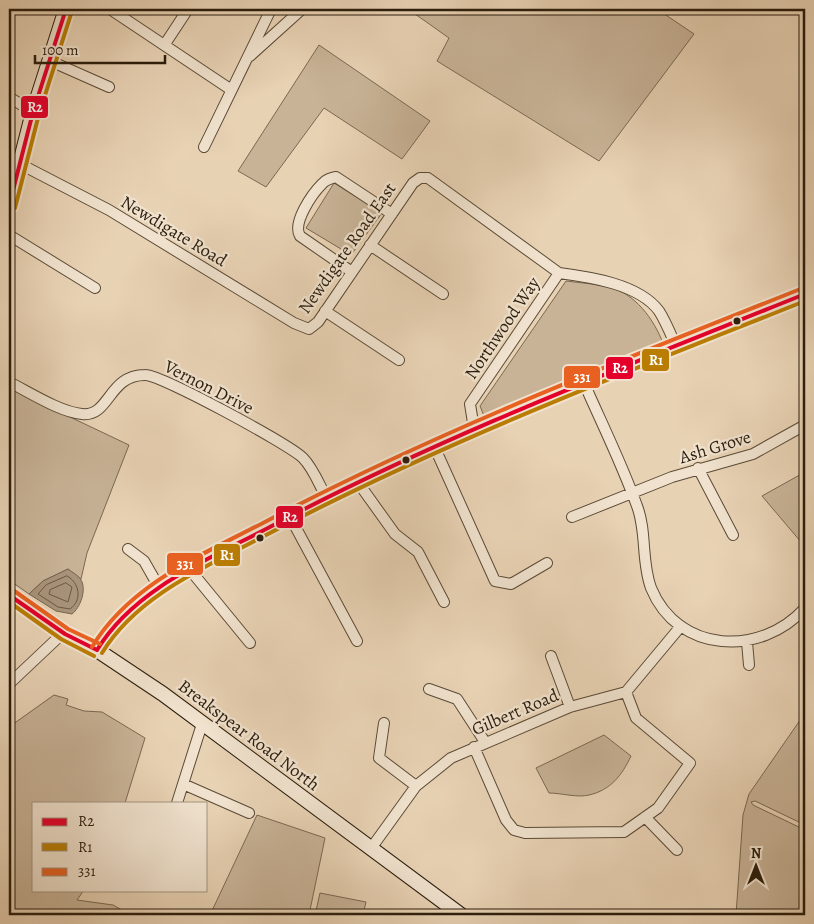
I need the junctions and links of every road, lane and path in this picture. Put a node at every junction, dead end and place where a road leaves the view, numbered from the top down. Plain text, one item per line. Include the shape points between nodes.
1 (66, 9) edge
2 (110, 9) edge
3 (188, 9) edge
4 (271, 9) edge
5 (302, 9) edge
6 (165, 44) junction
7 (48, 60) junction
8 (245, 60) junction
9 (109, 87) dead end
10 (230, 89) junction
11 (9, 97) edge
12 (33, 112) junction
13 (204, 147) dead end
14 (20, 164) junction
15 (9, 206) edge
16 (392, 214) junction
17 (9, 235) edge
18 (370, 245) junction
19 (352, 272) junction
20 (559, 272) junction
21 (95, 288) dead end
22 (443, 294) dead end
23 (805, 294) edge
24 (325, 311) junction
25 (308, 329) joint
26 (676, 346) junction
27 (399, 360) dead end
28 (9, 382) edge
29 (584, 383) junction
30 (805, 426) edge
31 (474, 429) junction
32 (434, 446) junction
33 (698, 468) junction
34 (357, 481) junction
35 (632, 492) junction
36 (326, 497) junction
37 (289, 515) junction
38 (572, 517) dead end
39 (733, 535) dead end
40 (128, 550) dead end
41 (548, 563) dead end
42 (191, 571) junction
43 (160, 589) junction
44 (9, 595) edge
45 (444, 602) dead end
46 (805, 608) edge
47 (681, 626) junction
48 (63, 633) junction
49 (357, 642) dead end
50 (747, 642) junction
51 (250, 643) dead end
52 (97, 650) junction
53 (551, 656) dead end
54 (749, 665) dead end
55 (9, 684) edge
56 (429, 689) dead end
57 (626, 692) junction
58 (570, 707) junction
59 (384, 723) dead end
60 (202, 724) junction
61 (485, 742) junction
62 (474, 747) junction
63 (183, 784) junction
64 (416, 786) junction
65 (177, 802) edge
66 (249, 813) dead end
67 (645, 817) junction
68 (372, 847) junction
69 (678, 850) dead end
70 (461, 915) edge

1 - 7 street
2 - 6 street
3 - 6 street
4 - 8 street
5 - 8 street
6 - 10 street
7 - 9 street
7 - 12 street
8 - 10 street
10 - 13 street
11 - 12 street
12 - 14 street
14 - 15 street
14 - 25 street, Newdigate Road via 109,210
16 - 18 street, Newdigate Road East
16 - 19 street via 336,177 322,182 297,222 297,232
16 - 20 street, Newdigate Road East via 413,182 428,178
17 - 21 street
18 - 19 street, Newdigate Road East
18 - 22 street
19 - 24 street, Newdigate Road East
20 - 26 street, Northwood Way via 616,284 643,298 658,310
20 - 31 street, Northwood Way via 470,404
23 - 26 street
24 - 25 street, Newdigate Road East
24 - 27 street
26 - 29 street
28 - 36 street, Vernon Drive via 68,410 86,414 103,406 121,382 135,376 153,376 297,453 311,468
29 - 31 street
29 - 35 street
30 - 33 street, Ash Grove via 753,454
31 - 32 street
32 - 34 street
32 - 41 street via 495,581 511,584
33 - 35 street, Ash Grove
33 - 39 street
34 - 36 street
34 - 45 street via 395,534 418,552
35 - 38 street, Ash Grove
35 - 47 street via 643,526 648,580 664,610
36 - 37 street
37 - 42 street
37 - 49 street
40 - 43 street via 144,561
42 - 43 street
42 - 51 street
43 - 52 street via 118,621
44 - 48 street, Breakspear Road North
46 - 50 street via 777,631
47 - 50 street via 711,639
47 - 57 street
48 - 52 street, Breakspear Road North
48 - 55 street
50 - 54 street
52 - 60 street, Breakspear Road North
53 - 58 street
56 - 61 street via 457,698
57 - 58 street, Gilbert Road
57 - 67 street via 636,718 690,764 658,808
58 - 61 street, Gilbert Road
59 - 64 street via 379,758
60 - 63 street
60 - 68 street, Breakspear Road North
61 - 62 street, Gilbert Road
62 - 64 street, Gilbert Road via 452,758
62 - 67 street via 506,820 514,830 525,833 624,832
63 - 65 street
63 - 66 street
64 - 68 street, Gilbert Road
67 - 69 street
68 - 70 street, Breakspear Road North

